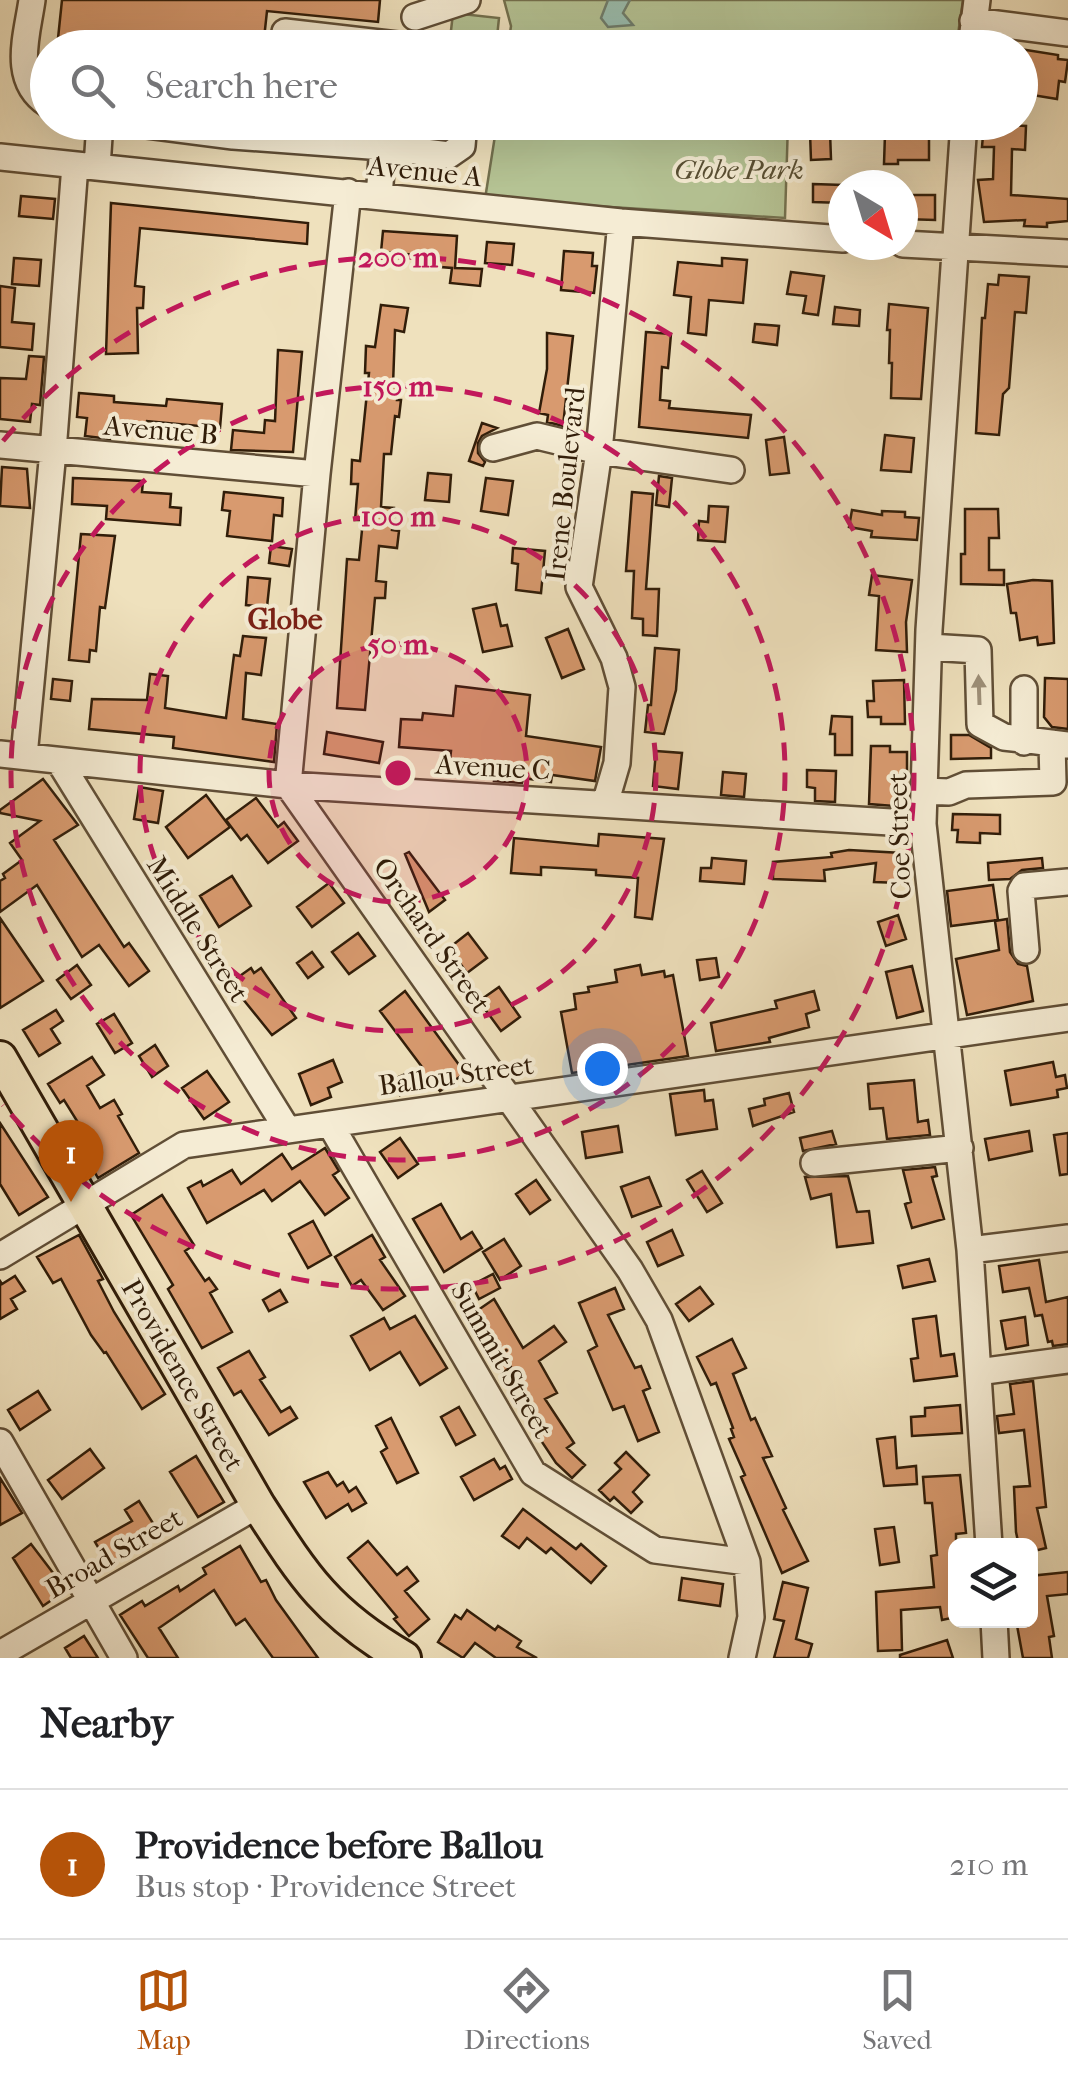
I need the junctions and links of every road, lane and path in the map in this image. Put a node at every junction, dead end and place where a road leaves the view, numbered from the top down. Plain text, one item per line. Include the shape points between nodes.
1 (32, 0) edge
2 (467, 0) edge
3 (414, 9) edge
4 (975, 10) edge
5 (1068, 32) edge
6 (30, 86) edge
7 (94, 140) edge
8 (233, 140) edge
9 (386, 140) edge
10 (403, 140) edge
11 (462, 140) edge
12 (963, 140) edge
13 (0, 157) edge
14 (86, 166) junction
15 (228, 180) junction
16 (348, 192) junction
17 (379, 196) junction
18 (622, 222) junction
19 (828, 238) edge
20 (918, 245) edge
21 (954, 248) junction
22 (1068, 253) edge
23 (0, 446) edge
24 (493, 448) dead end
25 (53, 451) junction
26 (599, 451) junction
27 (731, 470) dead end
28 (317, 474) junction
29 (928, 646) junction
30 (1024, 690) dead end
31 (1024, 742) junction
32 (1060, 744) edge
33 (12, 755) edge
34 (59, 761) junction
35 (288, 785) junction
36 (924, 791) junction
37 (605, 804) junction
38 (923, 824) junction
39 (1068, 882) edge
40 (1026, 950) dead end
41 (1068, 1018) edge
42 (944, 1035) junction
43 (0, 1058) edge
44 (510, 1098) junction
45 (330, 1124) junction
46 (286, 1129) junction
47 (960, 1148) junction
48 (814, 1163) dead end
49 (85, 1206) junction
50 (1068, 1238) edge
51 (970, 1250) junction
52 (0, 1256) edge
53 (1068, 1360) edge
54 (978, 1372) junction
55 (0, 1442) edge
56 (258, 1506) junction
57 (988, 1538) edge
58 (747, 1562) junction
59 (92, 1600) junction
60 (994, 1628) edge
61 (366, 1648) edge
62 (0, 1654) edge
63 (124, 1658) edge
64 (404, 1658) edge
65 (742, 1658) edge
66 (996, 1658) edge

1 - 6 street via 23,60
2 - 3 street
4 - 5 street
7 - 14 street
8 - 15 street
9 - 17 street
10 - 11 street via 450,155
12 - 21 street, Coe Street
13 - 14 street, Avenue A
14 - 15 street, Avenue A
14 - 25 street
15 - 16 street, Avenue A
16 - 17 street, Avenue A
16 - 28 street
17 - 18 street, Avenue A
18 - 19 street, Avenue A
18 - 26 street, Irene Boulevard
20 - 21 street
21 - 22 street
21 - 29 street, Coe Street
23 - 25 street, Avenue B
24 - 26 street via 538,436
25 - 28 street, Avenue B
25 - 33 street
26 - 27 street
26 - 37 street, Irene Boulevard via 579,587 622,687 617,763
28 - 35 street
31 -> 29 street via 980,724 978,650
29 - 36 street, Coe Street
30 - 31 street
31 - 32 street
32 - 36 street via 1053,782
33 - 34 street, Avenue C
34 - 35 street, Avenue C
34 - 46 street, Middle Street
35 - 37 street, Avenue C
35 - 44 street, Orchard Street
36 - 38 street, Coe Street
37 - 38 street, Avenue C
38 - 42 street, Coe Street
39 - 40 street via 1024,886
41 - 42 street, Ballou Street
42 - 44 street, Ballou Street
42 - 47 street, Coe Street
43 - 49 main road, Providence Street
44 - 45 street, Ballou Street
44 - 58 street, Orchard Street via 658,1320
45 - 46 street, Ballou Street
45 - 58 street, Summit Street via 533,1473 655,1550
46 - 49 street, Ballou Street via 184,1145
47 - 48 street
47 - 51 street, Coe Street
49 - 52 street, Ballou Street
49 - 56 main road, Providence Street
50 - 51 street
51 - 54 street, Coe Street
53 - 54 street
54 - 57 street, Coe Street
55 - 59 street
56 - 59 street, Broad Street
56 - 61 main road, Providence Street via 315,1590
58 - 65 street, Orchard Street via 751,1617
59 - 62 street, Broad Street
59 - 63 street
60 - 66 street
61 - 64 main road, Providence Street

